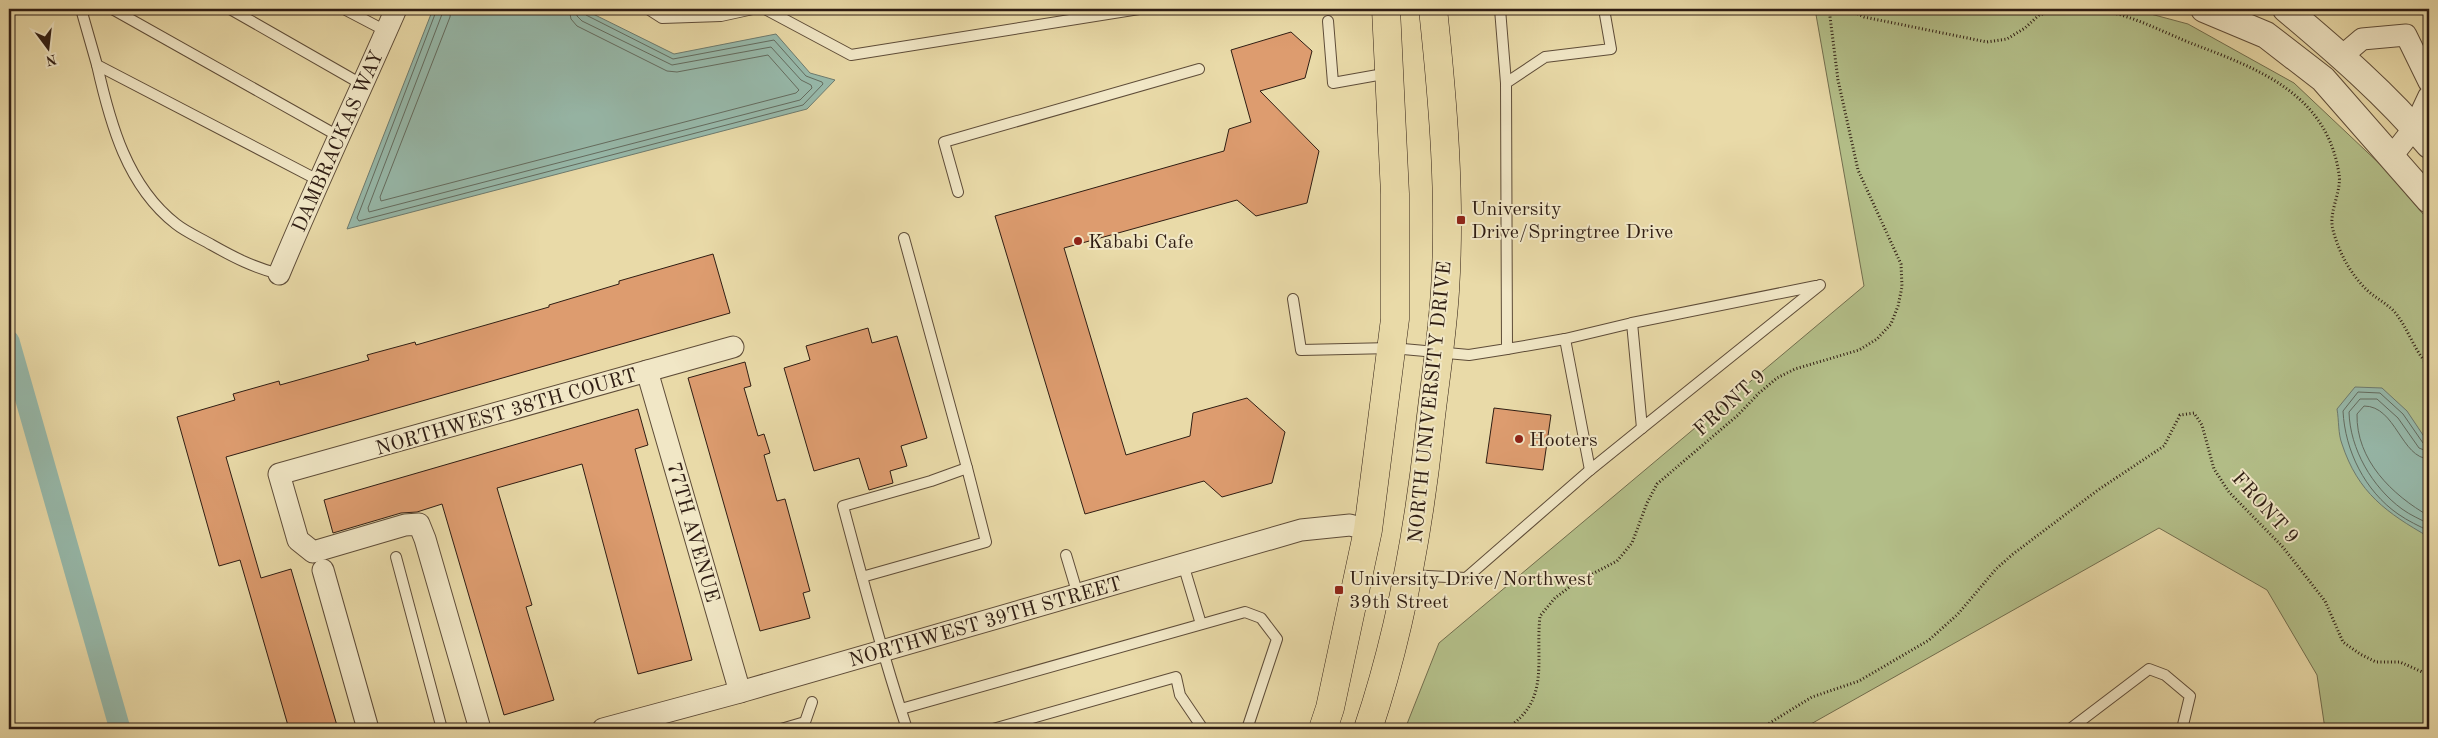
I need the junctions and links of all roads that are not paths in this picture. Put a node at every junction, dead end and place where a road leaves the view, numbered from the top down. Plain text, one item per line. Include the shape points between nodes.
1 (81, 9) edge
2 (115, 9) edge
3 (230, 9) edge
4 (344, 9) edge
5 (396, 9) edge
6 (648, 9) edge
7 (753, 9) edge
8 (766, 9) edge
9 (1139, 9) edge
10 (1386, 9) edge
11 (1433, 9) edge
12 (1500, 9) edge
13 (1604, 9) edge
14 (2204, 9) edge
15 (2286, 9) edge
16 (1328, 21) dead end
17 (386, 31) junction
18 (2342, 56) junction
19 (98, 65) junction
20 (1199, 69) dead end
21 (1390, 73) junction
22 (2429, 82) edge
23 (1506, 83) junction
24 (363, 85) junction
25 (2429, 96) edge
26 (2422, 136) edge
27 (340, 137) junction
28 (2392, 156) junction
29 (318, 180) junction
30 (958, 192) dead end
31 (2429, 200) edge
32 (904, 238) dead end
33 (278, 274) joint
34 (1293, 299) dead end
35 (1632, 323) junction
36 (1565, 339) junction
37 (733, 347) dead end
38 (1392, 348) junction
39 (1507, 349) junction
40 (1438, 353) junction
41 (647, 371) junction
42 (1642, 428) junction
43 (966, 468) junction
44 (1590, 470) junction
45 (1368, 530) junction
46 (1066, 555) dead end
47 (396, 557) dead end
48 (1183, 564) junction
49 (323, 570) dead end
50 (1408, 575) junction
51 (862, 577) junction
52 (1078, 595) junction
53 (1201, 624) junction
54 (882, 651) junction
55 (740, 692) junction
56 (812, 702) dead end
57 (901, 709) junction
58 (368, 729) edge
59 (442, 729) edge
60 (480, 729) edge
61 (603, 729) edge
62 (781, 729) edge
63 (907, 729) edge
64 (993, 729) edge
65 (1203, 729) edge
66 (1247, 729) edge
67 (1323, 729) edge
68 (1368, 729) edge
69 (2070, 729) edge
70 (2182, 729) edge

1 - 19 lane
2 - 27 lane
3 - 24 lane
4 - 17 lane
5 - 17 street, DAMBRACKAS WAY
6 - 7 lane via 662,18 721,16
8 - 9 lane via 851,55
10 - 21 main road
11 - 40 main road, NORTH UNIVERSITY DRIVE via 1446,180 1445,291
12 - 23 lane
13 - 23 lane via 1611,49 1545,57
14 - 28 street via 2266,35 2323,79
15 - 18 street
16 - 21 lane via 1333,83
17 - 24 street, DAMBRACKAS WAY
18 - 22 street via 2362,39 2406,35
18 - 26 street
19 - 29 lane
19 - 33 lane via 108,114 126,162 149,196 176,224 252,267
20 - 30 lane via 944,142
21 - 38 main road via 1396,194
23 - 39 lane
24 - 27 street, DAMBRACKAS WAY
25 - 26 street
26 - 28 street
27 - 29 street, DAMBRACKAS WAY
28 - 31 street
29 - 33 street, DAMBRACKAS WAY
32 - 43 lane
34 - 38 lane via 1301,350
35 - 36 lane
35 - 42 lane
35 - 42 lane via 1820,285
36 - 39 lane
36 - 44 lane
37 - 41 street, NORTHWEST 38TH COURT
38 - 40 lane
38 - 45 main road
39 - 40 lane via 1469,355
40 - 50 main road, NORTH UNIVERSITY DRIVE via 1425,468
41 - 55 street, 77TH AVENUE
41 - 60 street, NORTHWEST 38TH COURT via 279,474 298,540 313,552 418,524 426,539
42 - 44 lane
43 - 51 lane via 843,506
43 - 51 lane via 986,542
44 - 50 lane via 1466,578
45 - 48 street, NORTHWEST 39TH STREET via 1350,525 1301,530
45 - 67 main road
46 - 52 lane
47 - 59 lane
48 - 52 street, NORTHWEST 39TH STREET
48 - 53 lane
49 - 58 street
50 - 68 main road, NORTH UNIVERSITY DRIVE via 1381,690
51 - 54 lane
52 - 54 street, NORTHWEST 39TH STREET
53 - 57 lane
53 - 66 lane via 1244,612 1261,618 1277,639
54 - 55 street, NORTHWEST 39TH STREET
54 - 57 lane
55 - 61 street, NORTHWEST 39TH STREET
56 - 62 lane via 805,722
57 - 63 lane
64 - 65 lane via 1176,677 1180,695
69 - 70 lane via 2148,670 2165,675 2190,696

